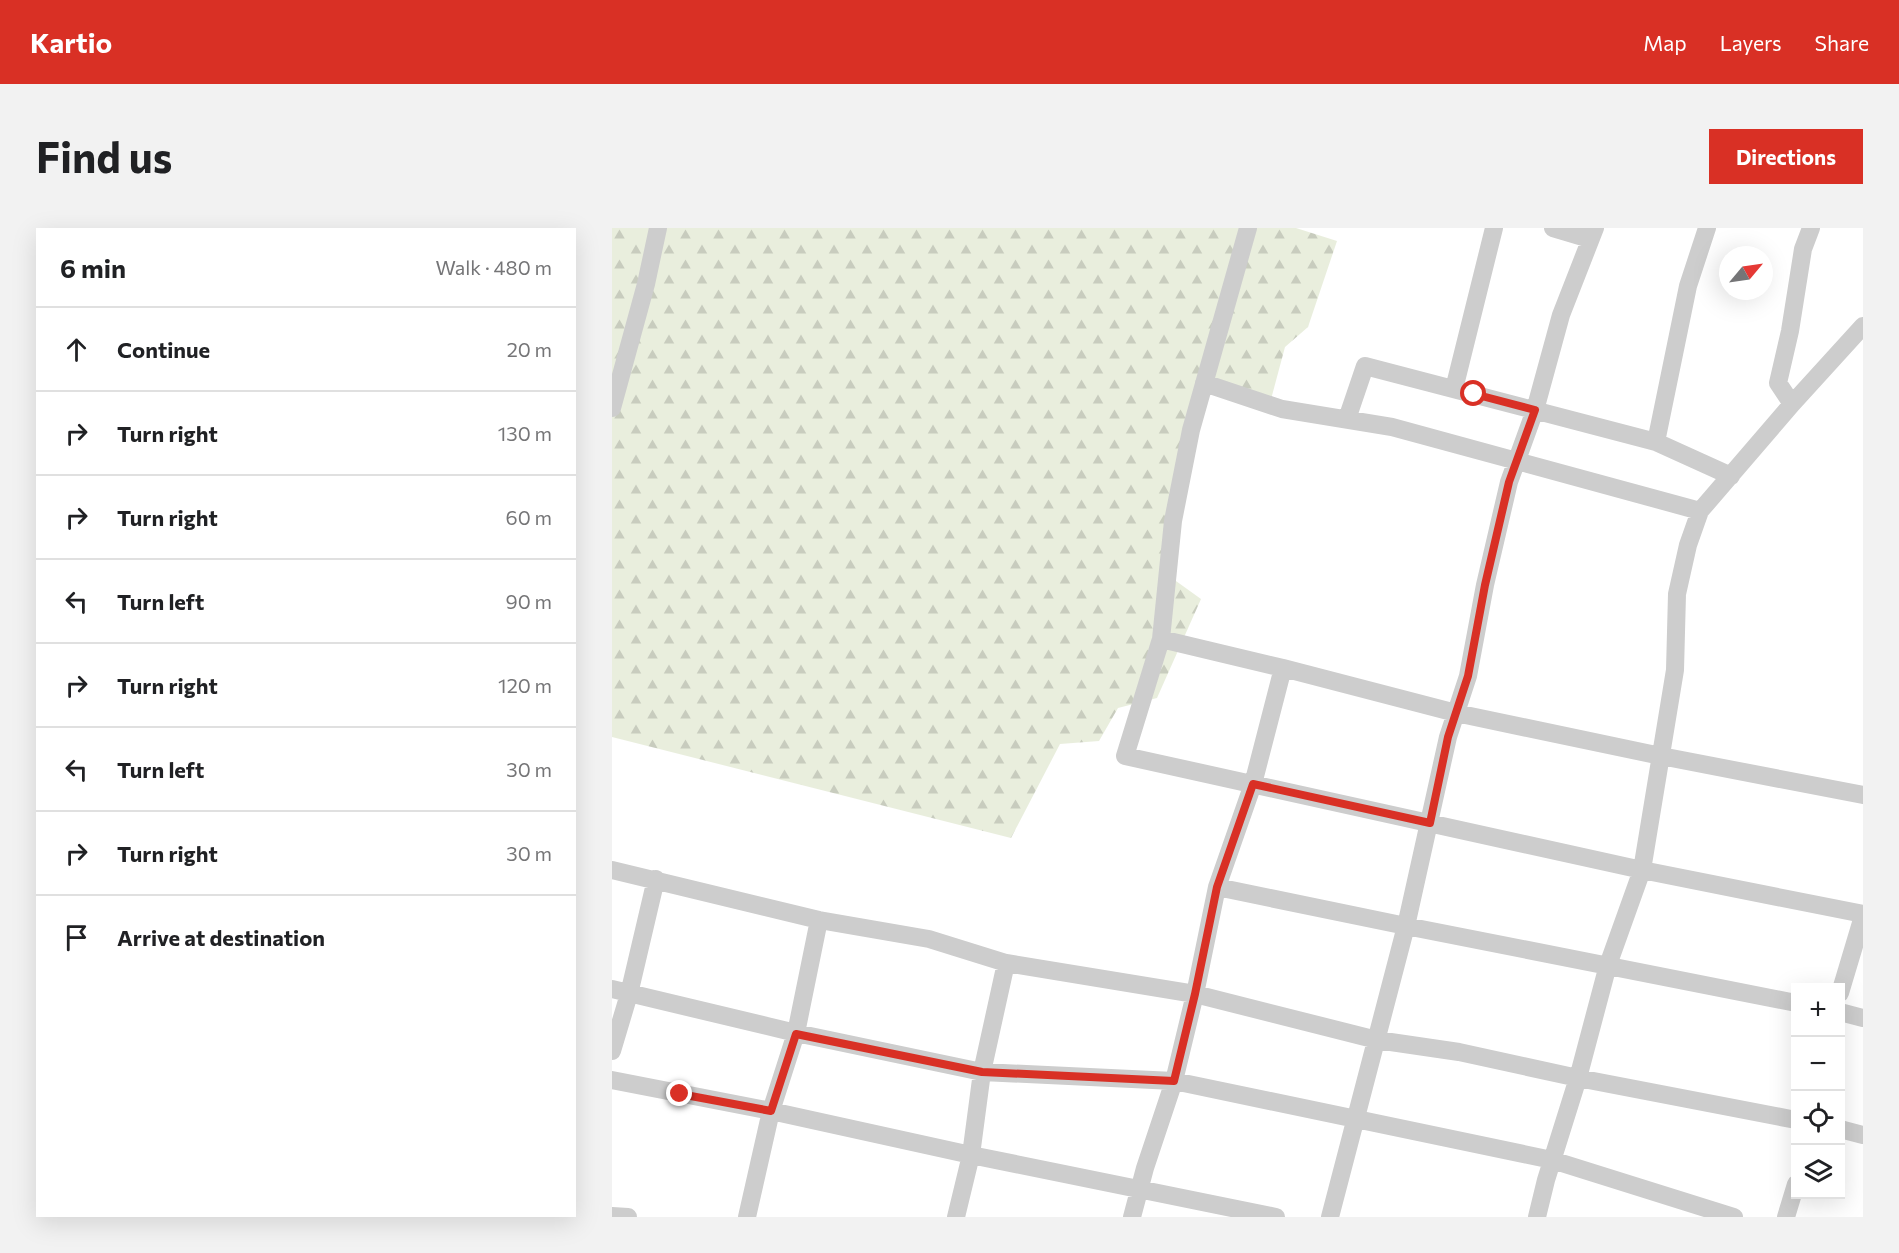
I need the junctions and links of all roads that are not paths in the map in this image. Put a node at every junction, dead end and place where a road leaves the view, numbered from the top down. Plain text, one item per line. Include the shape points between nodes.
1 (658, 228) edge
2 (1248, 228) edge
3 (1494, 228) edge
4 (1553, 228) edge
5 (1707, 228) edge
6 (1811, 228) edge
7 (1593, 233) edge
8 (1863, 326) edge
9 (1204, 383) junction
10 (1454, 388) junction
11 (1792, 404) junction
12 (612, 408) edge
13 (1535, 410) junction
14 (1347, 419) junction
15 (1656, 442) junction
16 (1516, 462) junction
17 (1731, 476) junction
18 (1700, 511) junction
19 (1161, 639) junction
20 (1283, 668) junction
21 (1456, 713) junction
22 (1661, 756) junction
23 (1253, 784) junction
24 (1863, 795) edge
25 (1430, 823) junction
26 (612, 870) edge
27 (1642, 870) junction
28 (656, 879) junction
29 (1217, 887) junction
30 (1863, 915) edge
31 (819, 920) junction
32 (1406, 926) junction
33 (1006, 963) junction
34 (1608, 965) junction
35 (1843, 983) edge
36 (621, 991) edge
37 (1195, 994) junction
38 (1791, 1002) edge
39 (1845, 1013) edge
40 (1863, 1018) edge
41 (796, 1034) junction
42 (1377, 1040) junction
43 (612, 1051) edge
44 (982, 1072) junction
45 (1578, 1078) junction
46 (612, 1080) edge
47 (1174, 1081) junction
48 (771, 1111) junction
49 (1355, 1119) junction
50 (1791, 1119) edge
51 (1845, 1130) edge
52 (1863, 1135) edge
53 (971, 1155) junction
54 (1552, 1160) junction
55 (1139, 1190) junction
56 (1791, 1199) edge
57 (612, 1216) edge
58 (628, 1217) edge
59 (747, 1217) edge
60 (956, 1217) edge
61 (1132, 1217) edge
62 (1276, 1217) edge
63 (1330, 1217) edge
64 (1537, 1217) edge
65 (1734, 1217) edge
66 (1786, 1217) edge

1 - 12 street
2 - 9 street
3 - 10 street
4 - 7 street
5 - 15 street via 1688,286
6 - 11 street via 1803,249 1778,383
7 - 13 street via 1561,315
8 - 11 street
9 - 14 street via 1282,408
9 - 19 street via 1173,521
10 - 13 street
10 - 14 street via 1365,366
11 - 17 street
13 - 15 street
13 - 16 street
14 - 16 street via 1392,427
15 - 17 street
16 - 18 street
16 - 21 street via 1485,585 1468,676
17 - 18 street
18 - 22 street via 1677,594 1675,670
19 - 20 street
19 - 23 street via 1125,756
20 - 21 street
20 - 23 street
21 - 22 street
21 - 25 street
22 - 24 street
22 - 27 street
23 - 25 street
23 - 29 street
25 - 27 street
25 - 32 street
26 - 28 street
27 - 30 street
27 - 34 street
28 - 31 street
28 - 36 street
29 - 32 street
29 - 37 street
30 - 35 street
31 - 33 street via 930,939
31 - 41 street
32 - 34 street
32 - 42 street
33 - 37 street
33 - 44 street
34 - 38 street
34 - 45 street
36 - 41 street
36 - 43 street
37 - 42 street
37 - 47 street
39 - 40 street
41 - 44 street
41 - 48 street
42 - 45 street via 1459,1052
42 - 49 street
44 - 47 street
44 - 53 street
45 - 50 street
45 - 54 street
46 - 48 street
47 - 49 street
47 - 55 street
48 - 53 street
48 - 59 street
49 - 54 street
49 - 63 street
51 - 52 street
53 - 55 street
53 - 60 street
54 - 64 street
54 - 65 street
55 - 61 street
55 - 62 street
56 - 66 street
57 - 58 street

